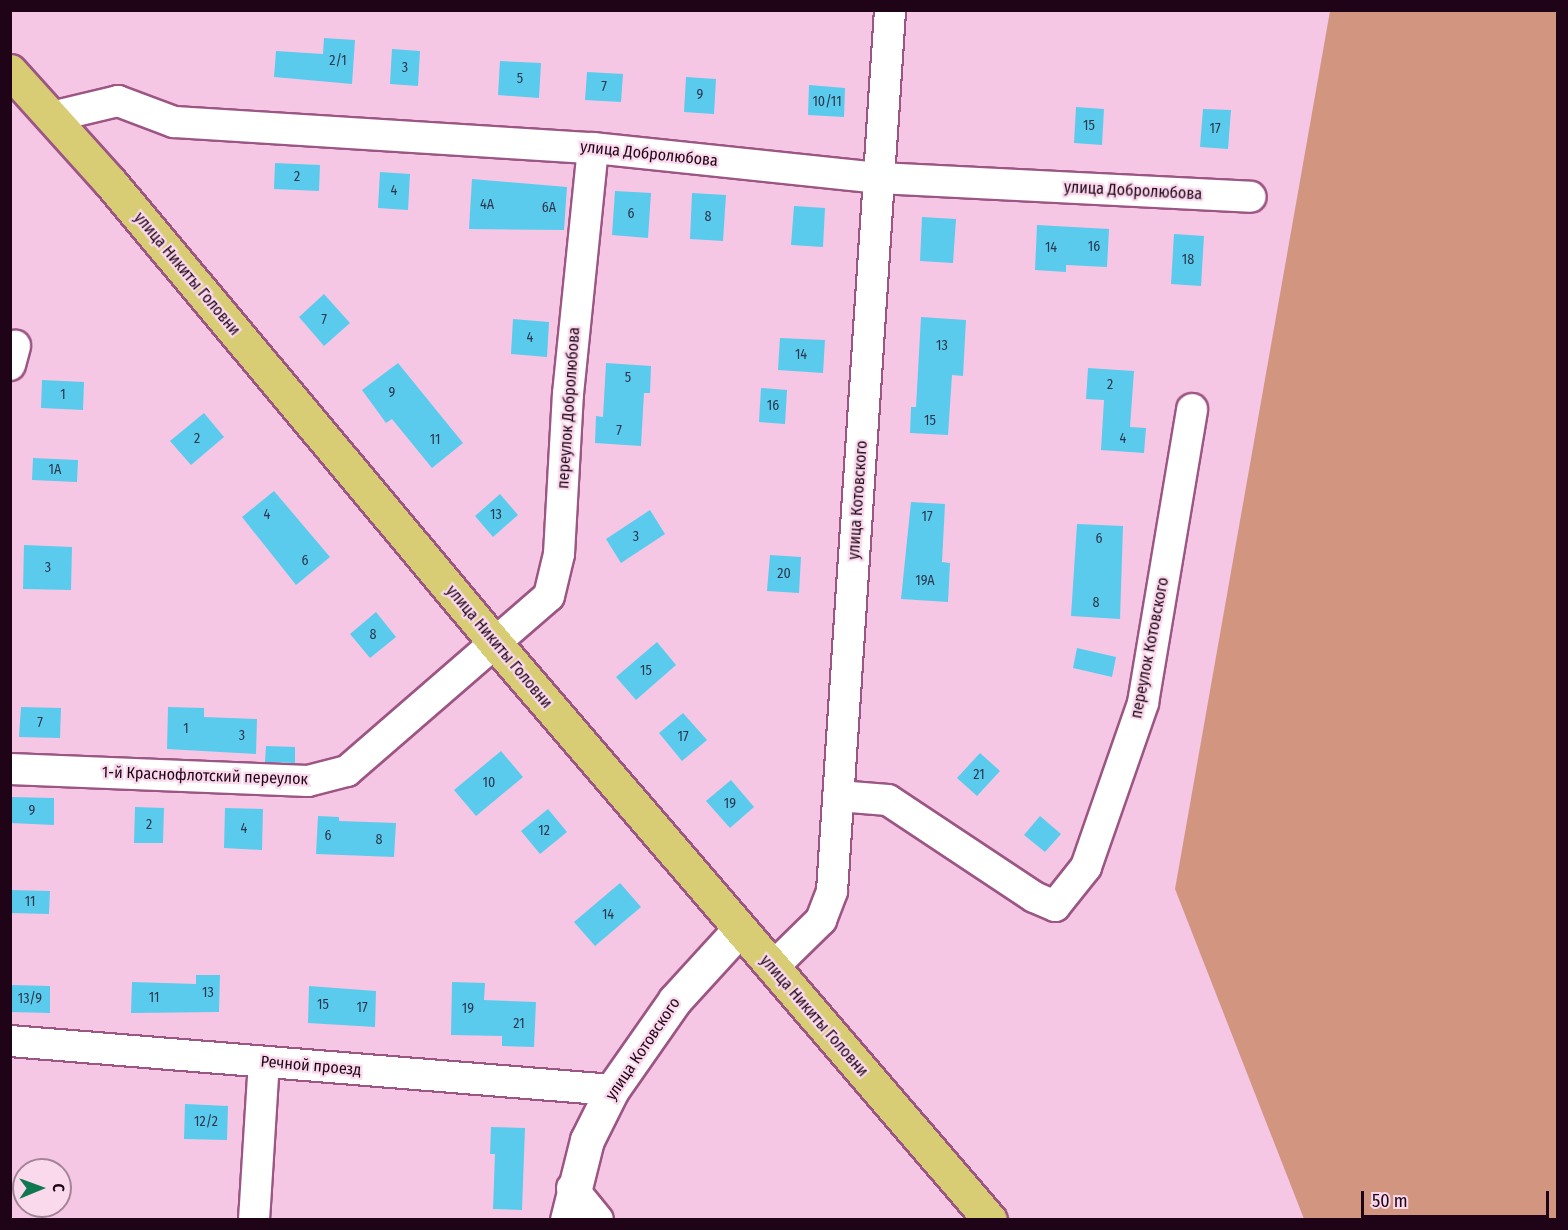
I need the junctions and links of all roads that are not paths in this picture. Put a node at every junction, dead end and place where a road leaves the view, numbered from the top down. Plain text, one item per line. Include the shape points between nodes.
1 (890, 10) edge
2 (12, 73) edge
3 (51, 117) junction
4 (593, 148) junction
5 (879, 178) junction
6 (1251, 197) dead end
7 (1192, 409) dead end
8 (495, 643) junction
9 (10, 769) edge
10 (838, 796) junction
11 (739, 930) junction
12 (772, 968) junction
13 (10, 1041) edge
14 (264, 1062) junction
15 (612, 1090) junction
16 (570, 1204) edge
17 (254, 1220) edge
18 (598, 1220) edge
19 (990, 1220) edge

1 - 5 street, улица Котовского
2 - 3 main road, улица Никиты Головни
3 - 4 street, улица Добролюбова via 118,101 174,122
3 - 8 main road, улица Никиты Головни
4 - 5 street, улица Добролюбова
4 - 8 street, переулок Добролюбова via 568,394 559,554 549,596
5 - 6 street, улица Добролюбова
5 - 10 street, улица Котовского
7 - 10 street, переулок Котовского via 1143,702 1086,867 1055,906 1034,897 888,800
8 - 9 street, 1-й Краснофлотский переулок via 347,771 308,781
8 - 11 main road, улица Никиты Головни
10 - 12 street, улица Котовского via 831,891 821,920
11 - 12 main road, улица Никиты Головни
11 - 15 street, улица Котовского via 675,1000
12 - 19 main road, улица Никиты Головни
13 - 14 street, Речной проезд
14 - 15 street, Речной проезд
14 - 17 street
15 - 16 street, улица Котовского via 587,1140
16 - 18 street

